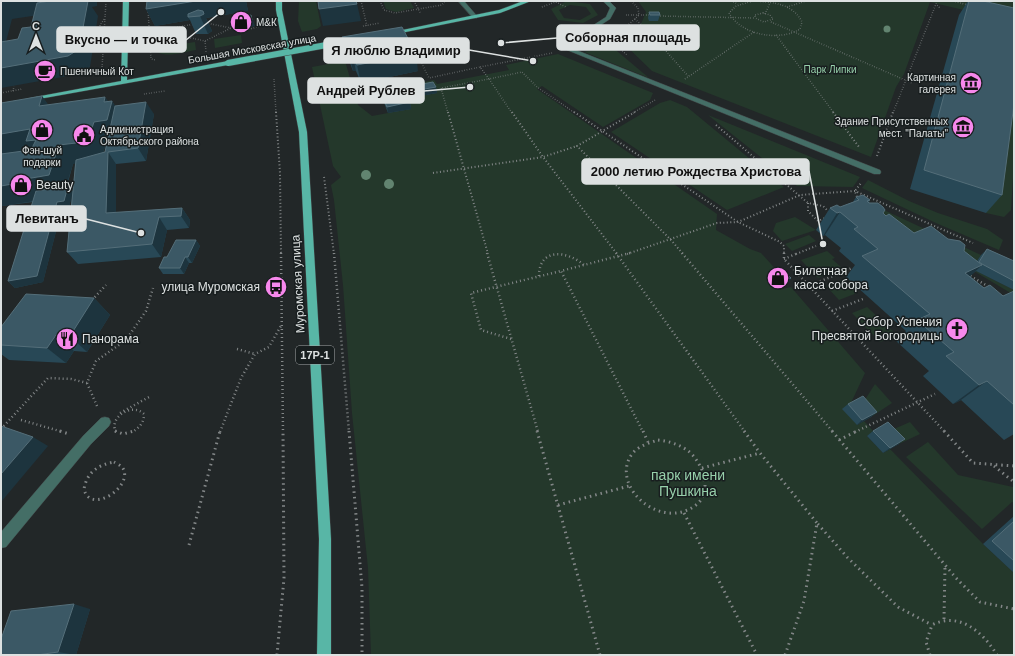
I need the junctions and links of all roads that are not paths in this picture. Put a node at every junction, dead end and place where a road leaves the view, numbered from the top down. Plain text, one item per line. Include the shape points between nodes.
1 (126, 1) edge
2 (279, 1) edge
3 (461, 1) edge
4 (528, 1) edge
5 (606, 1) edge
6 (475, 17) junction
7 (385, 34) edge
8 (361, 39) edge
9 (124, 82) junction
10 (25, 101) edge
11 (873, 169) road end
12 (110, 422) road end
13 (1, 542) edge
14 (324, 655) edge

1 - 9 main road
2 - 14 main road, Муромская улица / 17Р-1 via 302,132 325,539
3 - 6 street
4 - 6 main road
5 - 11 street via 613,8 608,18 591,29 563,41 569,49
6 - 7 main road
8 - 9 main road, Большая Московская улица, bridge
9 - 10 main road, Большая Московская улица
12 - 13 street via 87,440

